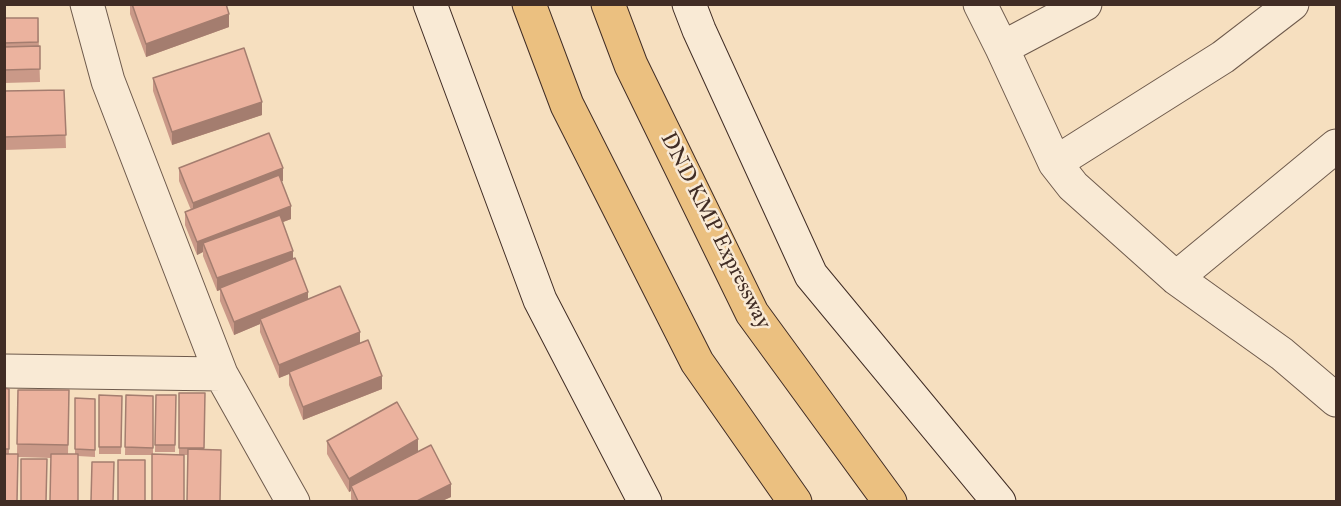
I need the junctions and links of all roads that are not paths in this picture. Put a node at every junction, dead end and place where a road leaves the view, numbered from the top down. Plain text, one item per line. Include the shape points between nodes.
1 (87, 4) edge
2 (430, 4) edge
3 (529, 4) edge
4 (608, 4) edge
5 (689, 4) edge
6 (980, 4) edge
7 (1085, 4) edge
8 (1292, 4) edge
9 (1002, 48) junction
10 (1336, 146) edge
11 (1055, 163) junction
12 (1176, 278) junction
13 (4, 371) edge
14 (221, 374) junction
15 (1336, 400) edge
16 (293, 501) edge
17 (645, 501) edge
18 (795, 501) edge
19 (890, 501) edge
20 (999, 501) edge

1 - 14 street via 108,81
2 - 17 street via 540,300
3 - 18 highway via 567,105 697,362
4 - 19 highway, DND KMP Expressway via 631,65 752,313
5 - 20 street via 811,275
6 - 9 street
7 - 9 street
8 - 11 street via 1223,57
9 - 11 street
10 - 12 street
11 - 12 street via 1073,186
12 - 15 street via 1282,354
13 - 14 street
14 - 16 street

